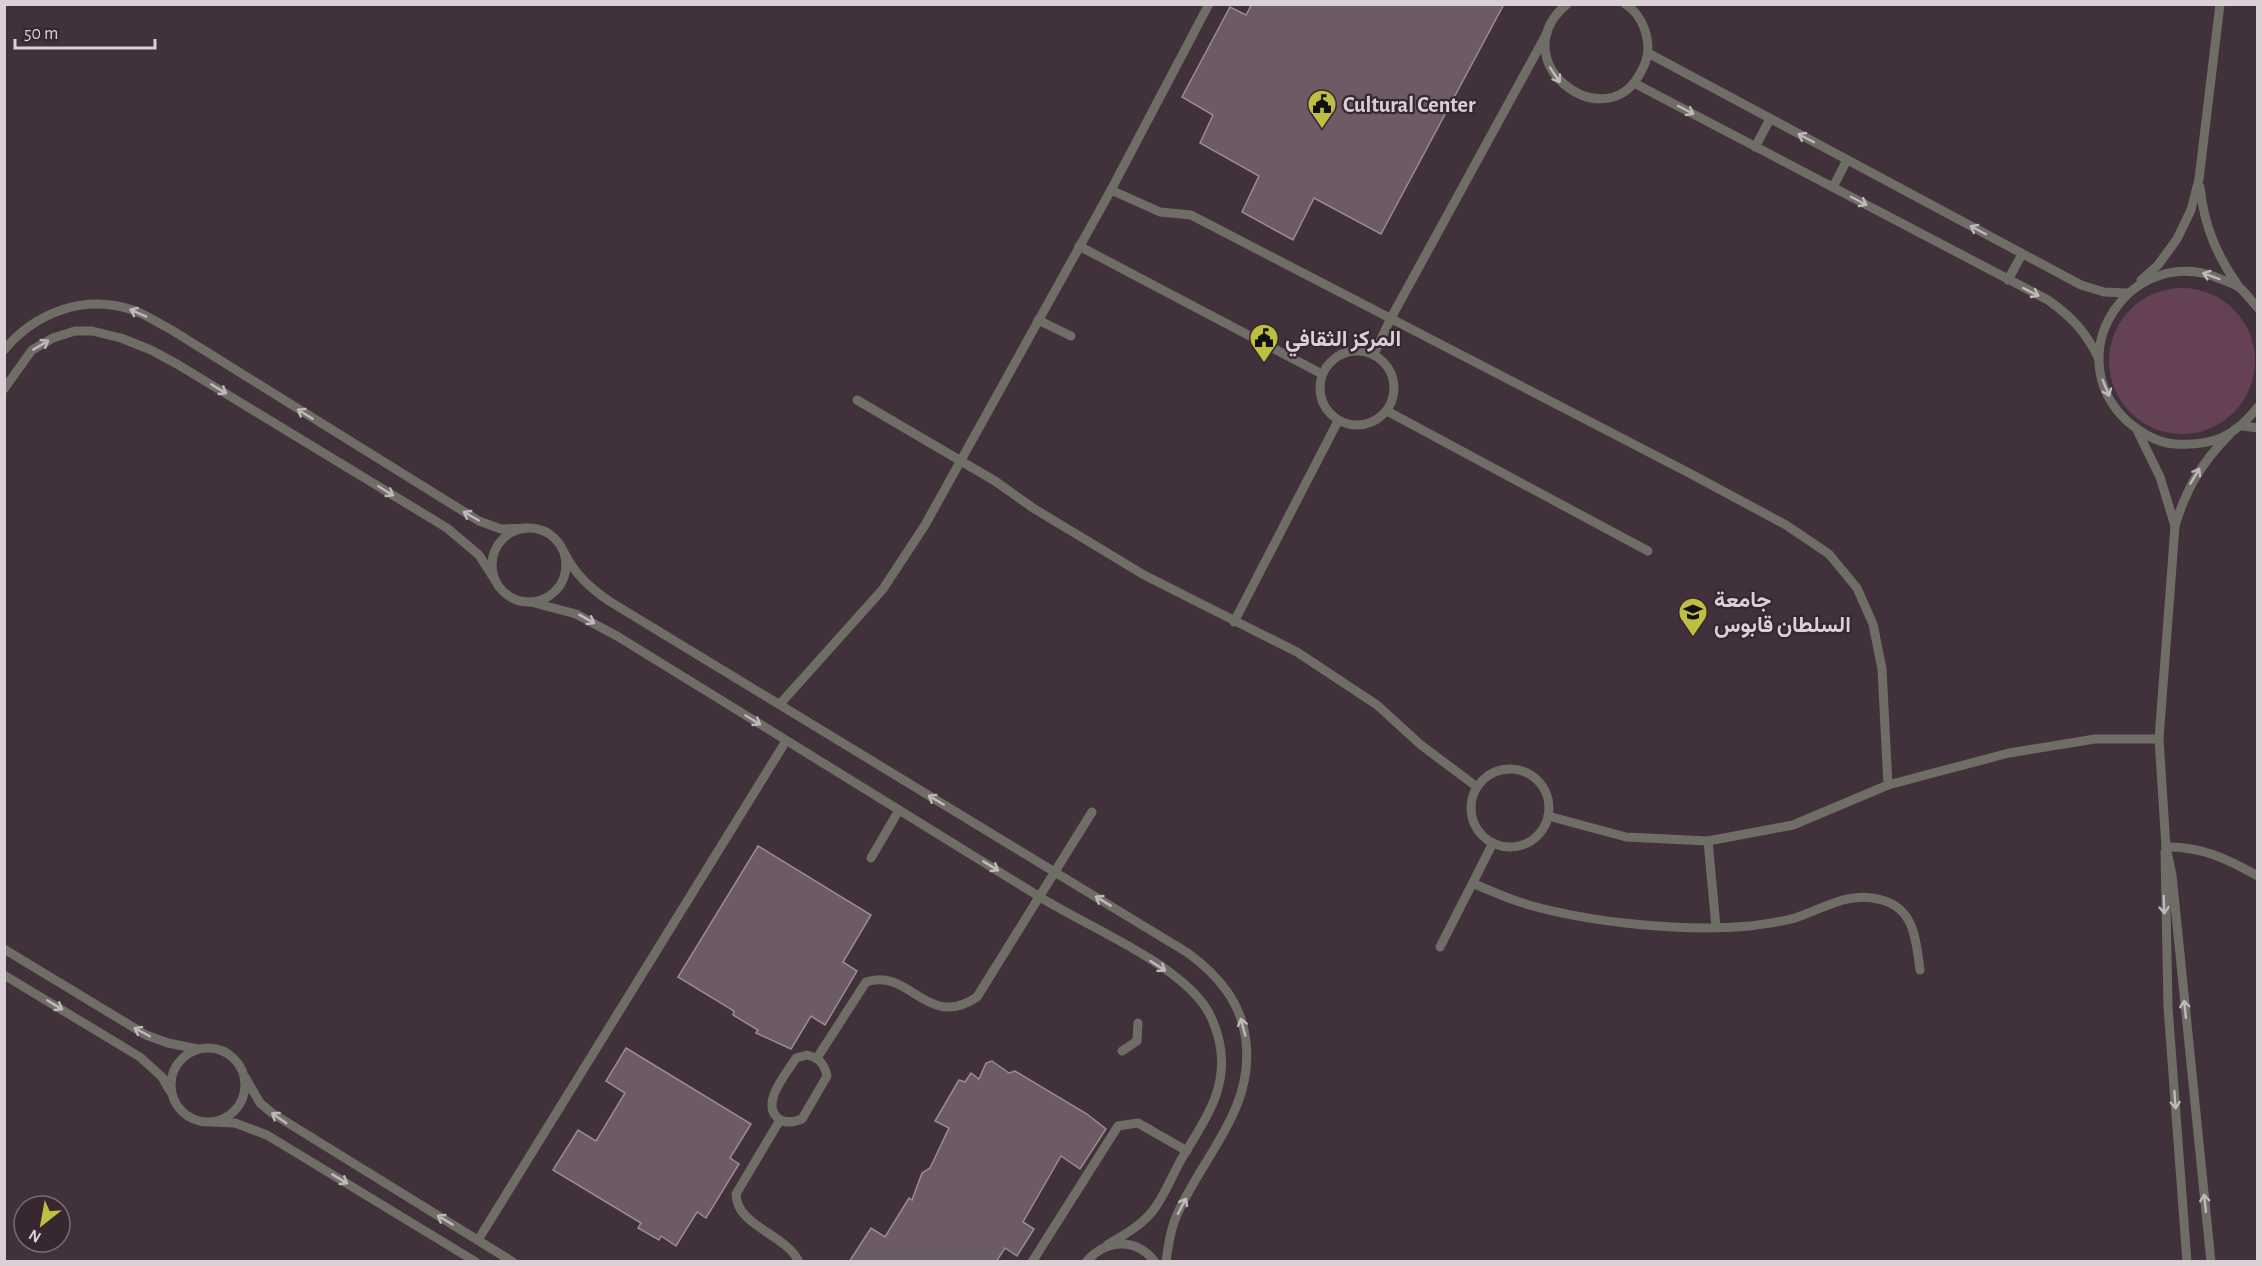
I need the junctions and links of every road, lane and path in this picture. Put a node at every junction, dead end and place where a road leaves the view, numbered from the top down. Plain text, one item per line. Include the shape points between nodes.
1 (1209, 4) edge
2 (1625, 4) edge
3 (2220, 4) edge
4 (1566, 5) edge
5 (1547, 33) junction
6 (1648, 54) junction
7 (1634, 83) junction
8 (1770, 119) junction
9 (1755, 147) junction
10 (1847, 160) junction
11 (2199, 179) junction
12 (1833, 188) junction
13 (1111, 190) junction
14 (1079, 246) junction
15 (2022, 254) junction
16 (2008, 280) junction
17 (2240, 288) junction
18 (2131, 290) junction
19 (2258, 309) edge
20 (1390, 318) junction
21 (1038, 320) junction
22 (1071, 336) dead end
23 (4, 350) edge
24 (1374, 354) junction
25 (2098, 359) junction
26 (1322, 374) junction
27 (4, 389) edge
28 (857, 400) dead end
29 (2258, 407) edge
30 (1387, 411) junction
31 (1338, 421) junction
32 (2243, 426) junction
33 (2258, 428) edge
34 (2138, 430) junction
35 (2229, 435) junction
36 (960, 462) junction
37 (2175, 526) junction
38 (526, 528) junction
39 (1648, 551) dead end
40 (565, 554) junction
41 (495, 580) junction
42 (531, 602) junction
43 (1234, 622) junction
44 (780, 704) junction
45 (2159, 740) junction
46 (786, 741) junction
47 (1888, 785) junction
48 (1477, 787) junction
49 (899, 810) junction
50 (1092, 812) dead end
51 (1548, 816) junction
52 (1708, 841) junction
53 (1493, 843) junction
54 (2166, 847) junction
55 (871, 858) dead end
56 (1055, 872) junction
57 (2258, 876) edge
58 (1474, 884) junction
59 (1040, 897) junction
60 (1716, 927) junction
61 (1440, 947) dead end
62 (4, 949) edge
63 (1920, 970) dead end
64 (4, 975) edge
65 (1138, 1023) dead end
66 (198, 1049) junction
67 (1122, 1051) dead end
68 (817, 1058) junction
69 (245, 1077) junction
70 (173, 1098) junction
71 (780, 1120) junction
72 (212, 1122) junction
73 (1186, 1151) junction
74 (478, 1240) junction
75 (1107, 1245) junction
76 (476, 1262) edge
77 (513, 1262) edge
78 (799, 1262) edge
79 (1032, 1262) edge
80 (1086, 1262) edge
81 (1155, 1262) edge
82 (1166, 1262) edge
83 (2187, 1262) edge
84 (2211, 1262) edge

1 - 13 lane
2 - 6 lane via 1641,20
3 - 11 lane
4 - 5 lane
5 -> 7 lane via 1549,67 1559,82 1574,93 1591,98 1609,97
5 - 20 lane
6 - 7 lane
6 - 8 lane
7 -> 9 lane
8 - 9 lane
10 -> 8 lane
9 - 12 lane
10 - 12 lane
15 -> 10 lane
11 - 17 lane via 2210,237
11 - 18 lane via 2191,210 2177,239 2158,265
12 -> 16 lane
13 - 14 lane
13 - 20 lane via 1160,212 1191,215
14 - 21 lane
14 - 26 lane
15 - 16 lane
15 - 18 lane via 2081,285 2104,292
16 -> 25 lane via 2070,315 2088,335
17 -> 18 lane via 2206,272 2168,272
17 - 19 lane
18 - 25 lane via 2111,312 2101,335
20 - 24 lane
20 - 47 lane via 1786,525 1828,554 1857,588 1873,624 1882,669
21 - 22 lane
21 - 36 lane
38 -> 23 lane via 501,529 479,521 170,329 133,310 101,304 66,307 38,319
24 - 26 lane via 1343,353
24 - 30 lane via 1392,373 1395,386 1394,399
25 -> 34 lane via 2104,387 2117,411
26 - 31 lane via 1322,401
27 -> 41 lane via 32,350 75,331 92,331 151,350 447,528 479,555
28 - 36 lane
29 - 32 lane
30 - 31 lane via 1380,419 1359,426
30 - 39 lane
31 - 43 lane
32 - 33 lane
32 - 35 lane
34 - 35 lane via 2178,444 2199,445
34 - 37 lane via 2160,477
37 -> 35 lane via 2194,476
36 - 43 lane via 1143,574
36 - 44 lane via 883,589
37 - 45 lane
38 - 40 lane via 549,534
38 - 41 lane via 504,537 497,546 492,565
40 - 42 lane via 565,572 558,590 548,598
40 - 44 lane via 575,573 594,591
41 - 42 lane via 511,598
42 -> 46 lane via 576,614
43 - 48 lane via 1296,652 1377,705 1421,745
56 -> 44 lane
45 - 47 lane via 2095,739 2041,747
45 - 54 lane
46 - 49 lane
46 - 74 lane
47 - 52 lane via 1793,825
48 - 51 lane via 1498,770 1525,771 1545,790
48 - 53 lane via 1472,799 1475,825
49 - 55 lane
49 -> 59 lane
50 - 56 lane
51 - 52 lane via 1626,837
51 - 53 lane via 1543,829 1521,846
52 - 60 lane
53 - 58 lane
54 - 57 lane via 2212,853
54 -> 83 lane via 2163,875 2168,1007
84 -> 54 lane
56 - 59 lane
82 -> 56 lane via 1176,1216 1243,1093 1248,1053 1245,1029 1227,989 1211,970
58 - 60 lane via 1529,905 1614,921
58 - 61 lane
59 - 68 lane via 977,997 963,1006 941,1008 886,978 866,982
59 -> 73 lane via 1160,966 1189,987 1205,1006 1216,1028 1223,1073 1210,1114
60 - 63 lane via 1793,919 1853,897 1881,900 1898,908 1912,922
66 -> 62 lane via 146,1035
64 -> 70 lane via 140,1057 162,1077
65 - 67 lane via 1137,1041
66 - 69 lane via 222,1050 232,1056
66 - 70 lane via 187,1054 172,1073
68 - 71 lane via 796,1058 771,1101 772,1112
68 - 71 lane via 825,1065 827,1076 802,1119 791,1123
69 - 72 lane via 242,1102 234,1112
74 -> 69 lane via 272,1113 260,1103
70 - 72 lane via 188,1116
71 - 78 lane via 736,1194 736,1205 740,1212 787,1245
72 -> 76 lane via 235,1123 267,1135
73 - 75 lane via 1151,1213
73 - 79 lane via 1138,1123 1118,1126
74 - 77 lane
75 - 80 lane
75 - 81 lane via 1136,1246

